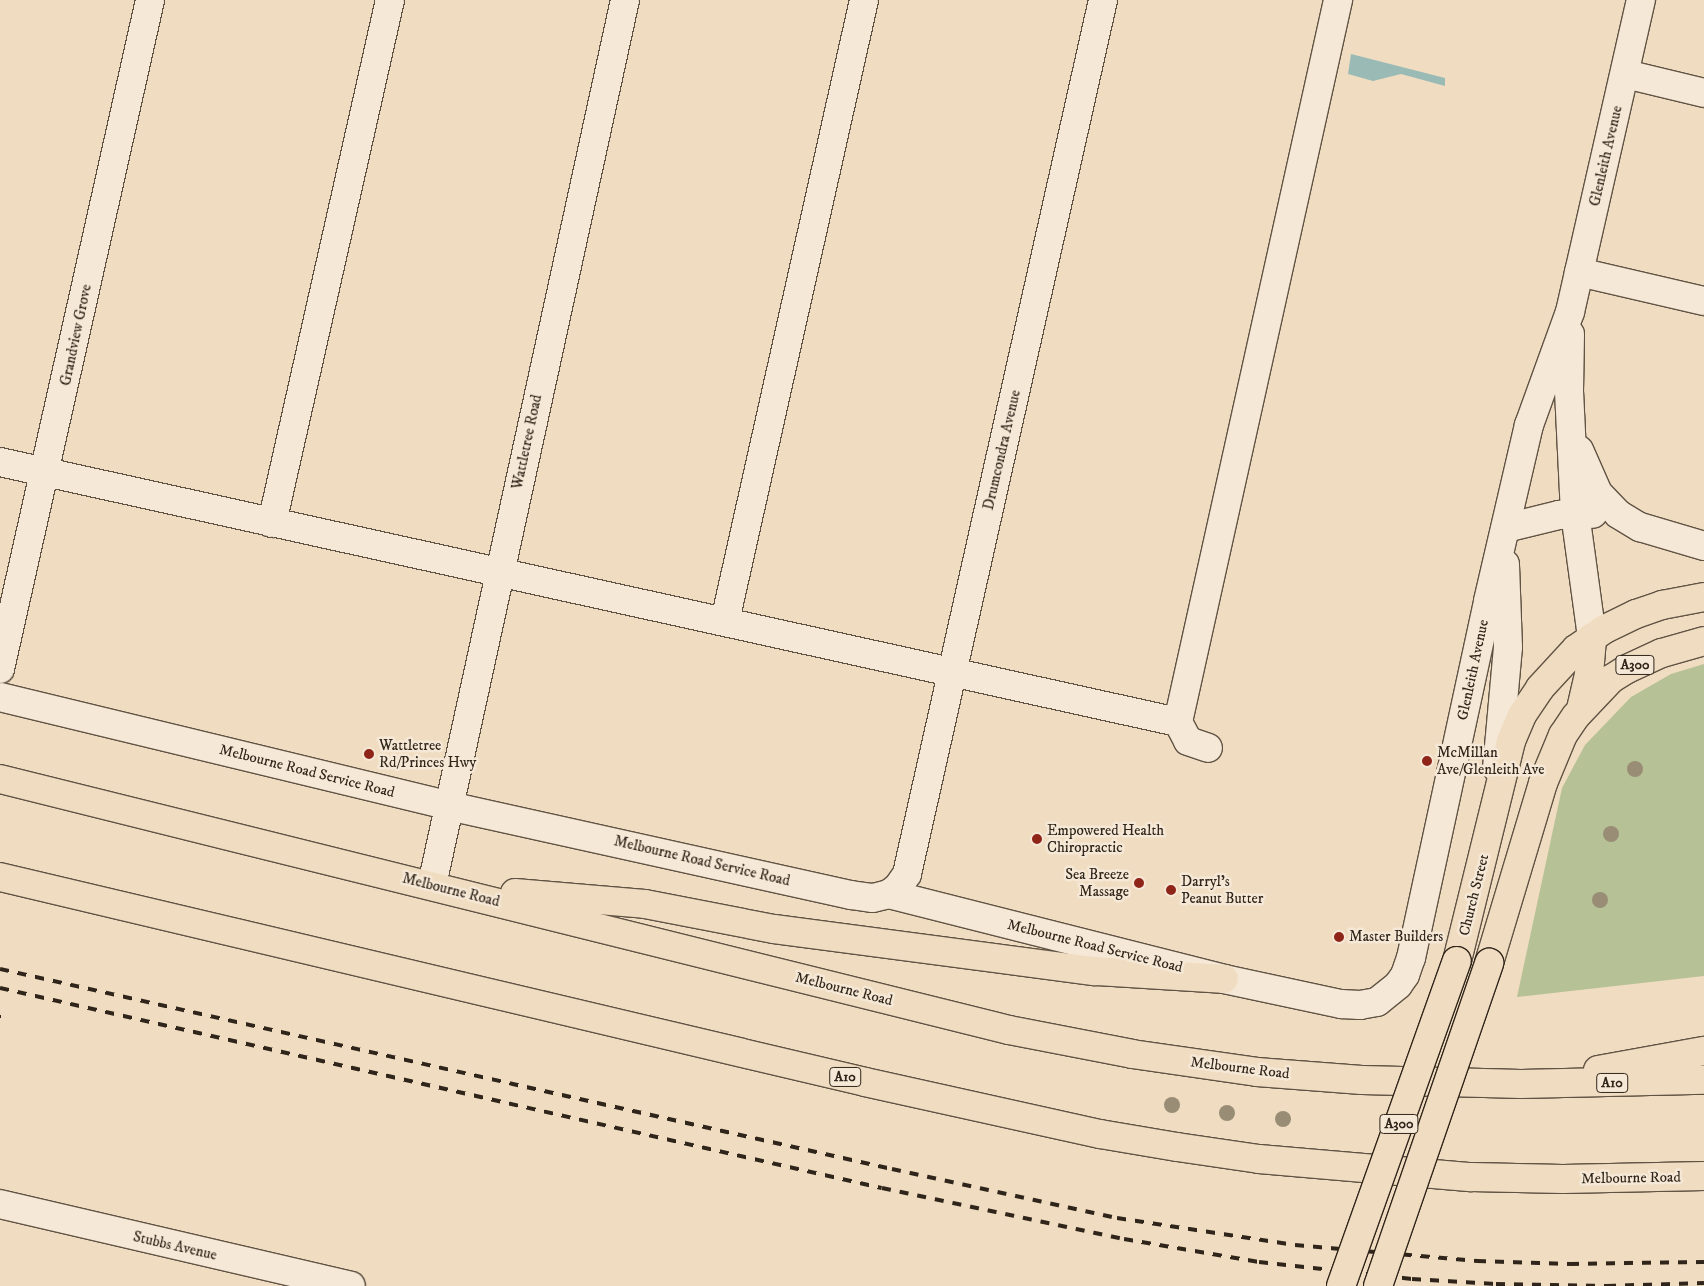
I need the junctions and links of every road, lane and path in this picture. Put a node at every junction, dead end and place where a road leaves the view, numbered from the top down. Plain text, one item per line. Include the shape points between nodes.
1 (150, 0) edge
2 (390, 0) edge
3 (625, 0) edge
4 (864, 0) edge
5 (1103, 0) edge
6 (1338, 0) edge
7 (1641, 0) edge
8 (1625, 74) junction
9 (1704, 93) edge
10 (1579, 272) junction
11 (1704, 301) edge
12 (1570, 312) junction
13 (1570, 412) junction
14 (0, 462) edge
15 (46, 471) junction
16 (1575, 514) junction
17 (272, 523) junction
18 (1640, 527) junction
19 (1506, 528) junction
20 (1704, 546) edge
21 (498, 573) junction
22 (1704, 597) edge
23 (725, 622) junction
24 (1592, 637) junction
25 (1704, 641) edge
26 (0, 669) edge
27 (951, 672) junction
28 (0, 697) edge
29 (1580, 711) junction
30 (1178, 722) junction
31 (1208, 748) dead end
32 (0, 779) edge
33 (449, 806) junction
34 (1485, 852) junction
35 (0, 877) edge
36 (432, 886) junction
37 (889, 894) junction
38 (1224, 979) junction
39 (1398, 985) joint
40 (1704, 1051) edge
41 (1704, 1080) edge
42 (1521, 1084) junction
43 (1704, 1176) edge
44 (0, 1204) edge
45 (351, 1286) edge
46 (1341, 1286) edge
47 (1378, 1286) edge

1 - 15 street, Grandview Grove
2 - 17 street
3 - 21 street, Wattletree Road
4 - 23 street
5 - 27 street, Drumcondra Avenue
6 - 30 street
7 - 8 street, Glenleith Avenue
8 - 9 street
8 - 10 street, Glenleith Avenue
10 - 11 street
10 - 12 street, Glenleith Avenue
12 - 13 street, Glenleith Avenue
12 - 19 street, Glenleith Avenue via 1534,407
13 - 16 street, Glenleith Avenue
13 - 18 street via 1582,460 1598,493 1618,514
14 - 15 street
15 - 17 street
15 - 26 street, Grandview Grove
16 - 18 street via 1606,516
16 - 19 street via 1542,518
16 - 24 street, Glenleith Avenue
17 - 21 street
18 - 20 street
19 - 34 street, Glenleith Avenue via 1508,647 1498,761
19 - 39 street, Glenleith Avenue via 1411,958
21 - 23 street
21 - 33 street, Wattletree Road
22 - 24 highway, Church Street / A300 via 1636,614
23 - 27 street
24 - 29 highway, Glenleith Avenue via 1589,674
24 - 34 highway, Church Street / A300 via 1551,674 1522,715 1511,741
25 - 29 highway, A300 via 1662,652 1627,669 1611,679
27 - 30 street
27 - 37 street, Drumcondra Avenue via 906,874
28 - 33 street, Melbourne Road Service Road
29 - 47 highway, A300, bridge via 1563,735 1543,783 1489,963
30 - 31 street via 1188,741
32 - 36 highway, Melbourne Road / A10
33 - 36 street, Wattletree Road
33 - 37 street, Melbourne Road Service Road via 851,895 873,898
34 - 46 highway, Church Street / A300, bridge via 1457,961
35 - 43 highway, Melbourne Road / A10 via 874,1084 1158,1144 1259,1159 1471,1177
36 - 38 highway via 645,904 774,929 1095,971
36 - 42 highway, Melbourne Road / A10 via 1009,1030 1132,1054 1305,1076
37 - 38 street, Melbourne Road Service Road
38 - 39 street, Melbourne Road Service Road via 1346,1005 1377,1002
40 - 42 highway
41 - 42 highway, Melbourne Road / A10
44 - 45 street, Stubbs Avenue

